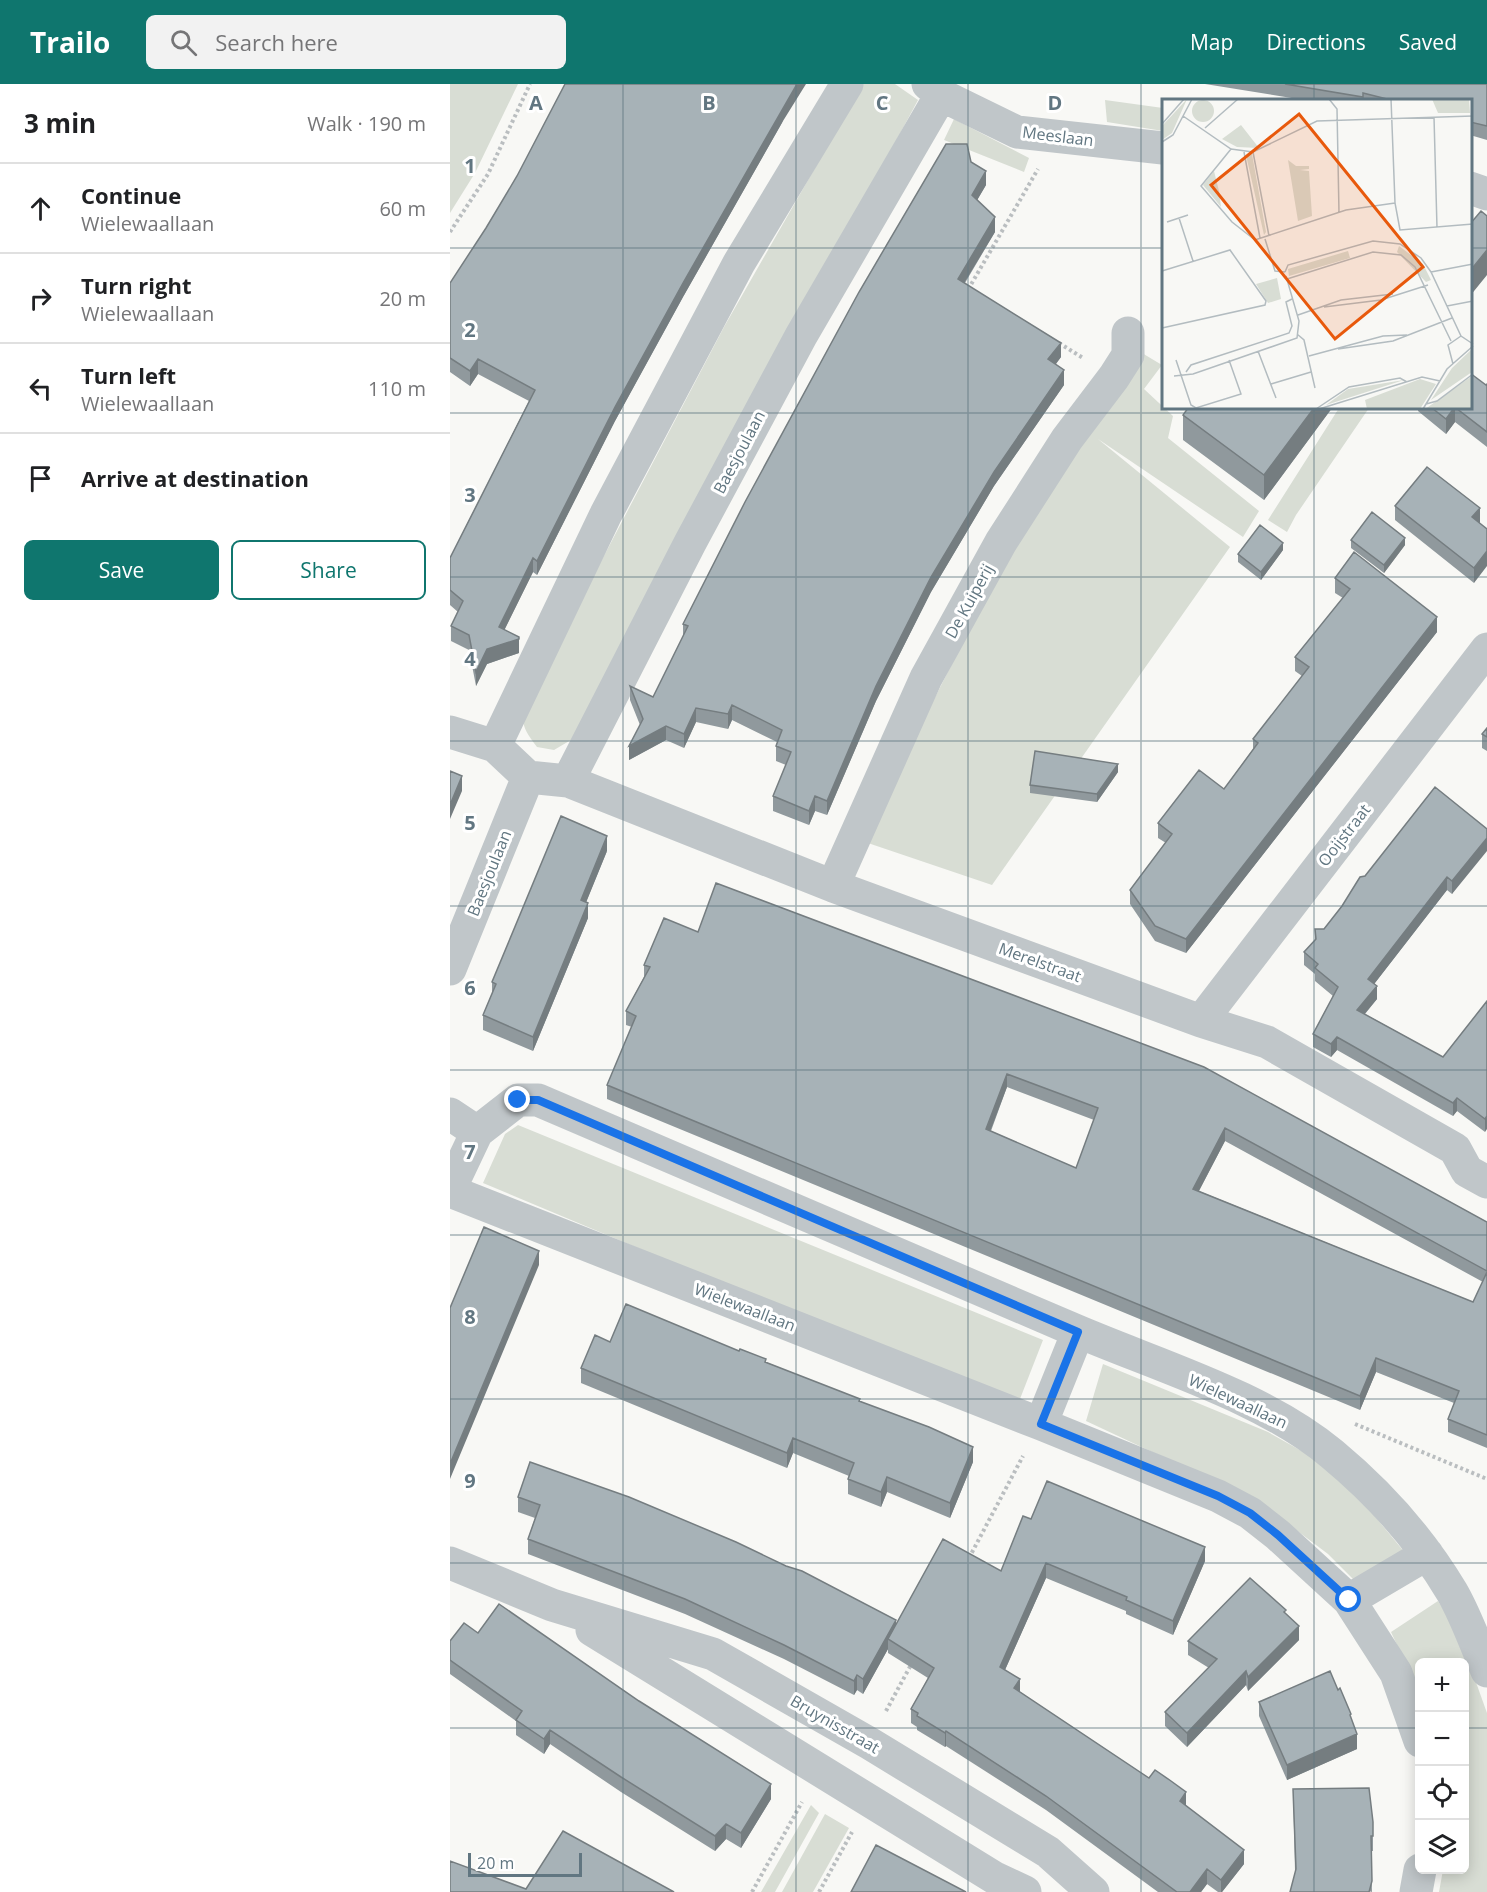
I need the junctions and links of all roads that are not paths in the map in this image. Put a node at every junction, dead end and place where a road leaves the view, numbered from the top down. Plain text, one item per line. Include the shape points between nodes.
1 (847, 84) edge
2 (935, 89) edge
3 (1162, 148) edge
4 (1472, 189) edge
5 (1487, 194) edge
6 (1128, 333) dead end
7 (1487, 649) edge
8 (450, 732) edge
9 (495, 746) junction
10 (528, 777) junction
11 (568, 781) junction
12 (833, 886) junction
13 (450, 969) edge
14 (1201, 1021) junction
15 (463, 1123) edge
16 (1487, 1182) edge
17 (450, 1190) edge
18 (1078, 1332) junction
19 (1041, 1424) junction
20 (1427, 1554) junction
21 (450, 1563) edge
22 (1349, 1600) junction
23 (552, 1605) junction
24 (1487, 1671) edge
25 (1415, 1729) edge
26 (1419, 1874) edge
27 (1025, 1892) edge
28 (1093, 1892) edge
29 (1416, 1892) edge

1 - 9 street via 739,263 633,462
2 - 3 street, Meeslaan via 1017,132
2 - 11 street, Baesjoulaan via 690,543
4 - 5 street
6 - 12 street, De Kuiperij via 1128,355 1066,440 1002,542 926,678
7 - 14 street, Ooijstraat
8 - 9 street
9 - 10 street
10 - 11 street
10 - 13 street, Baesjoulaan
11 - 12 street, Merelstraat
12 - 14 street, Merelstraat
14 - 16 street, Merelstraat via 1267,1042 1455,1149 1467,1171
15 - 17 street
15 - 18 street, Wielewaallaan via 518,1100 538,1100
17 - 19 street, Wielewaallaan
18 - 19 street
18 - 20 street, Wielewaallaan via 1277,1416 1340,1461 1383,1501
19 - 22 street, Wielewaallaan via 1218,1496 1250,1513
20 - 22 street
20 - 24 street, Wielewaallaan via 1455,1598
21 - 23 street, Bruynisstraat
22 - 25 street, Wielewaallaan via 1396,1673
23 - 27 street, Bruynisstraat via 995,1878
23 - 28 street, Bruynisstraat via 713,1654 1048,1852
26 - 29 street

